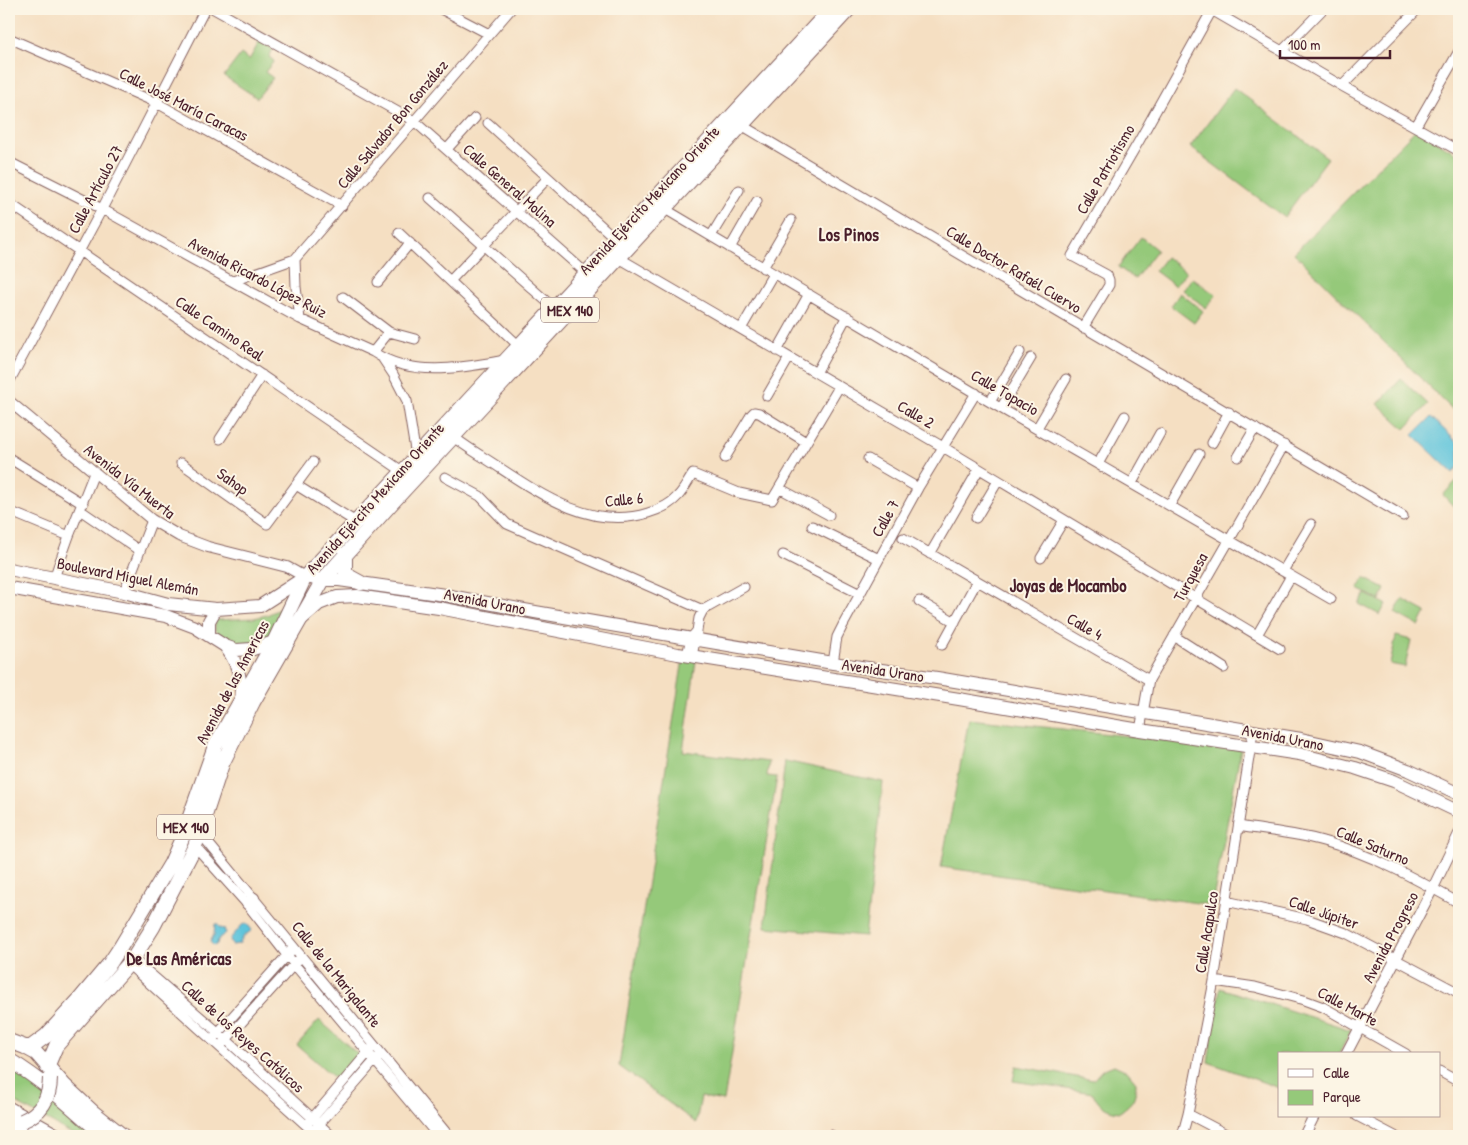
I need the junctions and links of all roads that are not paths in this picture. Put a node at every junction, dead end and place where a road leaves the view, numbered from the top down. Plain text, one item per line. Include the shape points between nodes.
1 (205, 9) edge
2 (214, 9) edge
3 (441, 9) edge
4 (511, 9) edge
5 (831, 9) edge
6 (849, 9) edge
7 (1211, 9) edge
8 (1323, 9) edge
9 (1418, 9) edge
10 (489, 34) junction
11 (9, 38) edge
12 (1282, 51) junction
13 (1459, 51) edge
14 (1342, 86) junction
15 (157, 103) junction
16 (730, 117) junction
17 (475, 118) dead end
18 (414, 121) junction
19 (488, 123) dead end
20 (742, 126) junction
21 (1416, 126) junction
22 (446, 149) junction
23 (1459, 151) edge
24 (9, 162) edge
25 (548, 178) junction
26 (739, 190) dead end
27 (430, 198) dead end
28 (757, 202) dead end
29 (9, 203) edge
30 (342, 206) junction
31 (102, 209) junction
32 (665, 209) junction
33 (517, 211) junction
34 (791, 220) dead end
35 (399, 232) dead end
36 (710, 236) junction
37 (617, 240) junction
38 (410, 243) junction
39 (484, 245) junction
40 (730, 248) junction
41 (79, 251) junction
42 (619, 258) junction
43 (295, 259) junction
44 (763, 268) junction
45 (586, 273) junction
46 (773, 274) junction
47 (233, 281) junction
48 (450, 281) junction
49 (378, 282) dead end
50 (809, 294) junction
51 (342, 297) dead end
52 (554, 308) junction
53 (847, 316) junction
54 (300, 319) junction
55 (1083, 328) junction
56 (741, 329) junction
57 (389, 332) junction
58 (415, 339) dead end
59 (518, 346) junction
60 (777, 351) junction
61 (373, 352) junction
62 (1020, 352) dead end
63 (789, 358) junction
64 (1031, 358) dead end
65 (383, 359) junction
66 (506, 359) junction
67 (816, 373) junction
68 (262, 375) junction
69 (1066, 379) dead end
70 (9, 382) edge
71 (838, 386) junction
72 (976, 393) junction
73 (767, 396) dead end
74 (9, 401) edge
75 (990, 402) junction
76 (1001, 408) junction
77 (1228, 412) junction
78 (1125, 416) dead end
79 (442, 427) junction
80 (1037, 428) junction
81 (1255, 428) junction
82 (1160, 433) dead end
83 (453, 437) junction
84 (220, 439) dead end
85 (806, 442) junction
86 (1212, 443) dead end
87 (1284, 444) junction
88 (943, 447) junction
89 (1199, 454) dead end
90 (416, 456) junction
91 (1238, 457) dead end
92 (9, 458) edge
93 (725, 458) dead end
94 (868, 459) dead end
95 (313, 462) dead end
96 (181, 463) dead end
97 (1098, 464) junction
98 (425, 467) junction
99 (979, 469) junction
100 (402, 470) junction
101 (94, 473) junction
102 (445, 477) dead end
103 (414, 480) junction
104 (998, 481) junction
105 (1132, 483) junction
106 (296, 485) junction
107 (779, 488) junction
108 (918, 488) junction
109 (1170, 505) junction
110 (81, 507) junction
111 (9, 511) edge
112 (829, 515) dead end
113 (1404, 516) dead end
114 (976, 518) dead end
115 (152, 520) junction
116 (1064, 520) junction
117 (356, 522) junction
118 (1311, 524) dead end
119 (812, 526) dead end
120 (69, 536) junction
121 (903, 538) dead end
122 (1229, 539) junction
123 (140, 551) junction
124 (345, 554) junction
125 (930, 554) junction
126 (783, 555) dead end
127 (1041, 558) dead end
128 (879, 559) junction
129 (9, 569) edge
130 (1290, 575) junction
131 (305, 577) junction
132 (54, 578) junction
133 (323, 580) junction
134 (976, 581) junction
135 (360, 583) junction
136 (744, 587) dead end
137 (9, 588) edge
138 (124, 592) junction
139 (860, 594) junction
140 (1197, 598) junction
141 (1331, 599) dead end
142 (919, 601) dead end
143 (216, 609) junction
144 (704, 610) junction
145 (300, 620) junction
146 (954, 622) junction
147 (209, 636) junction
148 (694, 636) junction
149 (1174, 636) junction
150 (1259, 636) junction
151 (274, 642) junction
152 (942, 645) dead end
153 (225, 646) junction
154 (1280, 649) dead end
155 (774, 652) junction
156 (690, 656) junction
157 (833, 662) junction
158 (1224, 668) dead end
159 (771, 669) junction
160 (1149, 680) junction
161 (257, 684) junction
162 (242, 698) junction
163 (1143, 713) junction
164 (1140, 730) junction
165 (1253, 732) junction
166 (1252, 747) junction
167 (1459, 794) edge
168 (1459, 812) edge
169 (1239, 826) junction
170 (1459, 834) edge
171 (197, 839) junction
172 (1433, 888) junction
173 (155, 891) junction
174 (169, 898) junction
175 (250, 901) junction
176 (1226, 901) junction
177 (1459, 903) edge
178 (295, 947) junction
179 (287, 955) junction
180 (302, 956) junction
181 (1395, 959) junction
182 (130, 961) junction
183 (294, 964) junction
184 (1214, 981) junction
185 (1459, 993) edge
186 (1359, 1028) junction
187 (219, 1032) junction
188 (212, 1040) junction
189 (226, 1040) junction
190 (15, 1045) edge
191 (375, 1045) junction
192 (220, 1047) junction
193 (1347, 1052) edge
194 (1402, 1052) edge
195 (368, 1053) junction
196 (381, 1053) junction
197 (9, 1060) edge
198 (374, 1061) junction
199 (1440, 1072) edge
200 (49, 1073) junction
201 (1459, 1082) edge
202 (1188, 1114) junction
203 (1313, 1118) edge
204 (1361, 1118) edge
205 (12, 1119) edge
206 (314, 1127) edge
207 (34, 1131) edge
208 (57, 1136) edge
209 (104, 1136) edge
210 (123, 1136) edge
211 (332, 1136) edge
212 (438, 1136) edge
213 (449, 1136) edge
214 (1182, 1136) edge
215 (1230, 1136) edge
216 (1304, 1136) edge
217 (1394, 1136) edge

1 - 15 street, Calle Artículo 27
2 - 18 street, Calle General Molina
3 - 10 street
4 - 10 street, Calle Salvador Bon González
5 - 16 main road, Avenida Ejército Mexicano Oriente / MEX 140
6 - 20 main road, Avenida Ejército Mexicano Oriente / MEX 140
7 - 12 street
7 - 55 street, Calle Patriotismo via 1072,256 1107,275 1109,280
8 - 12 street
9 - 14 street
10 - 18 street, Calle Salvador Bon González
11 - 15 street, Calle José María Caracas
12 - 14 street
13 - 21 street
14 - 21 street
15 - 30 street, Calle José María Caracas
15 - 31 street, Calle Artículo 27
16 - 20 street, Calle Doctor Rafaél Cuervo
16 - 37 main road, Avenida Ejército Mexicano Oriente / MEX 140
17 - 22 street
18 - 22 street, Calle General Molina
18 - 30 street, Calle Salvador Bon González
19 - 25 street
20 - 32 main road, Avenida Ejército Mexicano Oriente / MEX 140
20 - 55 street, Calle Doctor Rafaél Cuervo
21 - 23 street
22 - 33 street, Calle General Molina
24 - 31 street, Avenida Ricardo López Ruiz
25 - 33 street
25 - 37 street
26 - 36 street
27 - 39 street
28 - 40 street
29 - 41 street, Calle Camino Real
30 - 43 street, Calle Salvador Bon González
31 - 41 street, Calle Artículo 27
31 - 47 street, Avenida Ricardo López Ruiz
32 - 36 street, Calle Topacio
32 - 42 main road, Avenida Ejército Mexicano Oriente / MEX 140
33 - 39 street
33 - 45 street, Calle General Molina
34 - 44 street
35 - 38 street
36 - 40 street, Calle Topacio
37 - 45 main road, Avenida Ejército Mexicano Oriente / MEX 140
38 - 48 street
38 - 49 street
39 - 48 street
39 - 52 street
40 - 44 street, Calle Topacio
41 - 68 street, Calle Camino Real
41 - 70 street, Calle Artículo 27
42 - 56 street, Calle 2
42 - 83 main road, Avenida Ejército Mexicano Oriente / MEX 140
43 - 47 street, Calle Salvador Bon González
43 - 54 street
44 - 46 street, Calle Topacio
45 - 52 main road, Avenida Ejército Mexicano Oriente / MEX 140
46 - 50 street, Calle Topacio
46 - 56 street
47 - 54 street, Avenida Ricardo López Ruiz
48 - 59 street
50 - 53 street, Calle Topacio
50 - 60 street
51 - 57 street
52 - 59 main road, Avenida Ejército Mexicano Oriente / MEX 140
53 - 67 street
53 - 72 street, Calle Topacio
54 - 61 street, Avenida Ricardo López Ruiz
55 - 77 street, Calle Doctor Rafaél Cuervo
56 - 60 street, Calle 2
57 - 58 street
57 - 61 street
59 - 66 main road, Avenida Ejército Mexicano Oriente / MEX 140
60 - 63 street, Calle 2
61 - 65 street, Avenida Ricardo López Ruiz
62 - 75 street
63 - 67 street, Calle 2
63 - 73 street
64 - 76 street
65 - 66 street, Avenida Ricardo López Ruiz via 438,369
65 - 90 street via 407,400
66 - 79 main road, Avenida Ejército Mexicano Oriente / MEX 140
67 - 71 street, Calle 2
68 - 84 street
68 - 100 street, Calle Camino Real
69 - 80 street
71 - 85 street
71 - 88 street, Calle 2
72 - 75 street, Calle Topacio
72 - 88 street, Calle 7
74 - 101 street, Avenida Vía Muerta
75 - 76 street, Calle Topacio
76 - 80 street, Calle Topacio
77 - 81 street, Calle Doctor Rafaél Cuervo
77 - 86 street
78 - 97 street
79 - 83 street, Calle 6
79 - 90 main road, Avenida Ejército Mexicano Oriente / MEX 140
80 - 97 street, Calle Topacio
81 - 87 street, Calle Doctor Rafaél Cuervo
81 - 91 street
82 - 105 street
83 - 98 main road, Avenida Ejército Mexicano Oriente / MEX 140
83 - 107 street, Calle 6 via 547,497 599,517 637,516 656,510 677,497 693,474 739,493 772,500
85 - 93 street via 754,412
85 - 107 street
87 - 113 street, Calle Doctor Rafaél Cuervo
87 - 122 street, Turquesa
88 - 99 street, Calle 2
88 - 108 street, Calle 7
89 - 109 street
90 - 98 street
90 - 100 main road, Avenida Ejército Mexicano Oriente / MEX 140
92 - 110 street
94 - 108 street
95 - 106 street
96 - 106 street, Sahop via 267,524
97 - 105 street, Calle Topacio
98 - 103 main road, Avenida Ejército Mexicano Oriente / MEX 140
99 - 104 street, Calle 2
99 - 125 street
100 - 103 street, Calle Camino Real
100 - 117 main road, Avenida Ejército Mexicano Oriente / MEX 140
101 - 110 street
101 - 115 street, Avenida Vía Muerta
102 - 144 street via 480,496 507,524
103 - 124 main road, Avenida Ejército Mexicano Oriente / MEX 140
104 - 114 street
104 - 116 street, Calle 2
105 - 109 street, Calle Topacio
106 - 117 street
107 - 112 street
108 - 128 street, Calle 7
109 - 122 street, Calle Topacio
110 - 120 street
110 - 123 street
111 - 120 street
115 - 123 street
115 - 131 street, Avenida Vía Muerta via 179,536 208,547 287,567
116 - 127 street
116 - 140 street, Calle 2
117 - 131 main road, Avenida Ejército Mexicano Oriente / MEX 140
118 - 130 street
119 - 128 street
120 - 132 street
121 - 125 street, Calle 4
122 - 130 street, Calle Topacio
122 - 140 street, Turquesa
123 - 138 street
124 - 133 main road, Avenida Ejército Mexicano Oriente / MEX 140
124 - 135 main road via 344,571
125 - 134 street, Calle 4
126 - 139 street
128 - 139 street, Calle 7
129 - 132 main road, Boulevard Miguel Alemán
130 - 141 street, Calle Topacio
130 - 150 street
131 - 133 main road
131 - 143 main road, Boulevard Miguel Alemán via 260,606
131 - 151 main road, Avenida de las Americas / MEX 140
132 - 138 main road, Boulevard Miguel Alemán
133 - 135 main road, Avenida Urano
133 - 145 main road, Avenida Ejército Mexicano Oriente / MEX 140
134 - 146 street
134 - 160 street, Calle 4
135 - 148 main road, Avenida Urano
136 - 144 street
137 - 147 main road, Boulevard Miguel Alemán via 166,616
138 - 143 main road, Boulevard Miguel Alemán via 168,604
139 - 157 street, Calle 7 via 837,637
140 - 149 street, Turquesa
140 - 150 street, Calle 2
142 - 146 street
143 - 147 main road via 209,621
144 - 148 street
145 - 151 main road, Boulevard Miguel Alemán
145 - 156 main road, Avenida Urano via 319,604 337,597 357,596 439,608
145 - 161 main road, Avenida de las Americas / MEX 140
146 - 152 street
147 - 153 main road, Boulevard Miguel Alemán
148 - 155 main road, Avenida Urano
148 - 156 street
149 - 158 street
149 - 160 street, Turquesa
150 - 154 street, Calle 2
151 - 153 main road, Boulevard Miguel Alemán via 253,649 236,650
151 - 161 main road, Avenida de las Americas / MEX 140
153 - 162 main road via 236,660
155 - 157 main road, Avenida Urano
155 - 159 main road
156 - 159 main road, Avenida Urano
157 - 163 main road, Avenida Urano
159 - 164 main road, Avenida Urano
160 - 163 street, Turquesa
161 - 162 main road, Avenida de las Americas / MEX 140
161 - 171 main road, Avenida de las Americas / MEX 140 via 222,764
162 - 173 main road, Avenida de las Americas / MEX 140 via 215,746 183,836
163 - 164 street, Turquesa
163 - 165 main road, Avenida Urano
164 - 166 main road, Avenida Urano
165 - 166 street, Calle Acapulco
165 - 167 main road, Avenida Urano via 1360,752
166 - 168 main road, Avenida Urano via 1299,754 1355,768 1394,781
166 - 169 street, Calle Acapulco
169 - 172 street, Calle Saturno via 1321,840 1352,850
169 - 176 street, Calle Acapulco
170 - 172 street, Avenida Progreso
171 - 174 main road, Avenida de las Americas / MEX 140
171 - 175 street, Calle de la Marigalante
171 - 175 street, Calle de la Marigalante
172 - 177 street, Calle Saturno
172 - 181 street, Avenida Progreso
173 - 174 main road
173 - 190 main road, Avenida de las Americas / MEX 140 via 120,948 79,1000 46,1036 31,1047
174 - 182 main road, Avenida de las Americas / MEX 140
175 - 178 street, Calle de la Marigalante
175 - 179 street, Calle de la Marigalante
176 - 181 street, Calle Júpiter via 1307,919 1346,933
176 - 184 street, Calle Acapulco
178 - 179 street
178 - 180 street, Calle de la Marigalante
179 - 183 street, Calle de la Marigalante
179 - 187 street
180 - 183 street
180 - 191 street, Calle de la Marigalante
181 - 185 street, Calle Júpiter
181 - 186 street, Avenida Progreso
182 - 187 street, Calle de los Reyes Católicos
182 - 188 street, Calle de los Reyes Católicos
182 - 200 main road, Avenida de las Americas / MEX 140 via 56,1046
183 - 189 street
183 - 195 street, Calle de la Marigalante
184 - 186 street, Calle Marte via 1255,987 1304,1000
184 - 202 street, Calle Acapulco
186 - 193 street, Avenida Progreso
186 - 194 street, Calle Marte
187 - 188 street
187 - 189 street, Calle de los Reyes Católicos
188 - 192 street, Calle de los Reyes Católicos
189 - 192 street
189 - 206 street, Calle de los Reyes Católicos
190 - 200 main road via 36,1053
191 - 195 street
191 - 196 street, Calle de la Marigalante
192 - 206 street, Calle de los Reyes Católicos
195 - 198 street, Calle de la Marigalante
195 - 206 street
196 - 198 street
196 - 213 street, Calle de la Marigalante
197 - 209 main road via 58,1094
198 - 206 street
198 - 212 street, Calle de la Marigalante
199 - 201 street
200 - 205 main road, Avenida de las Americas, bridge via 50,1089 44,1105 32,1117
200 - 210 main road
202 - 214 street, Calle Acapulco
202 - 215 street
203 - 216 street
204 - 217 street
205 - 207 main road
206 - 211 street, Calle de los Reyes Católicos
207 - 208 main road

